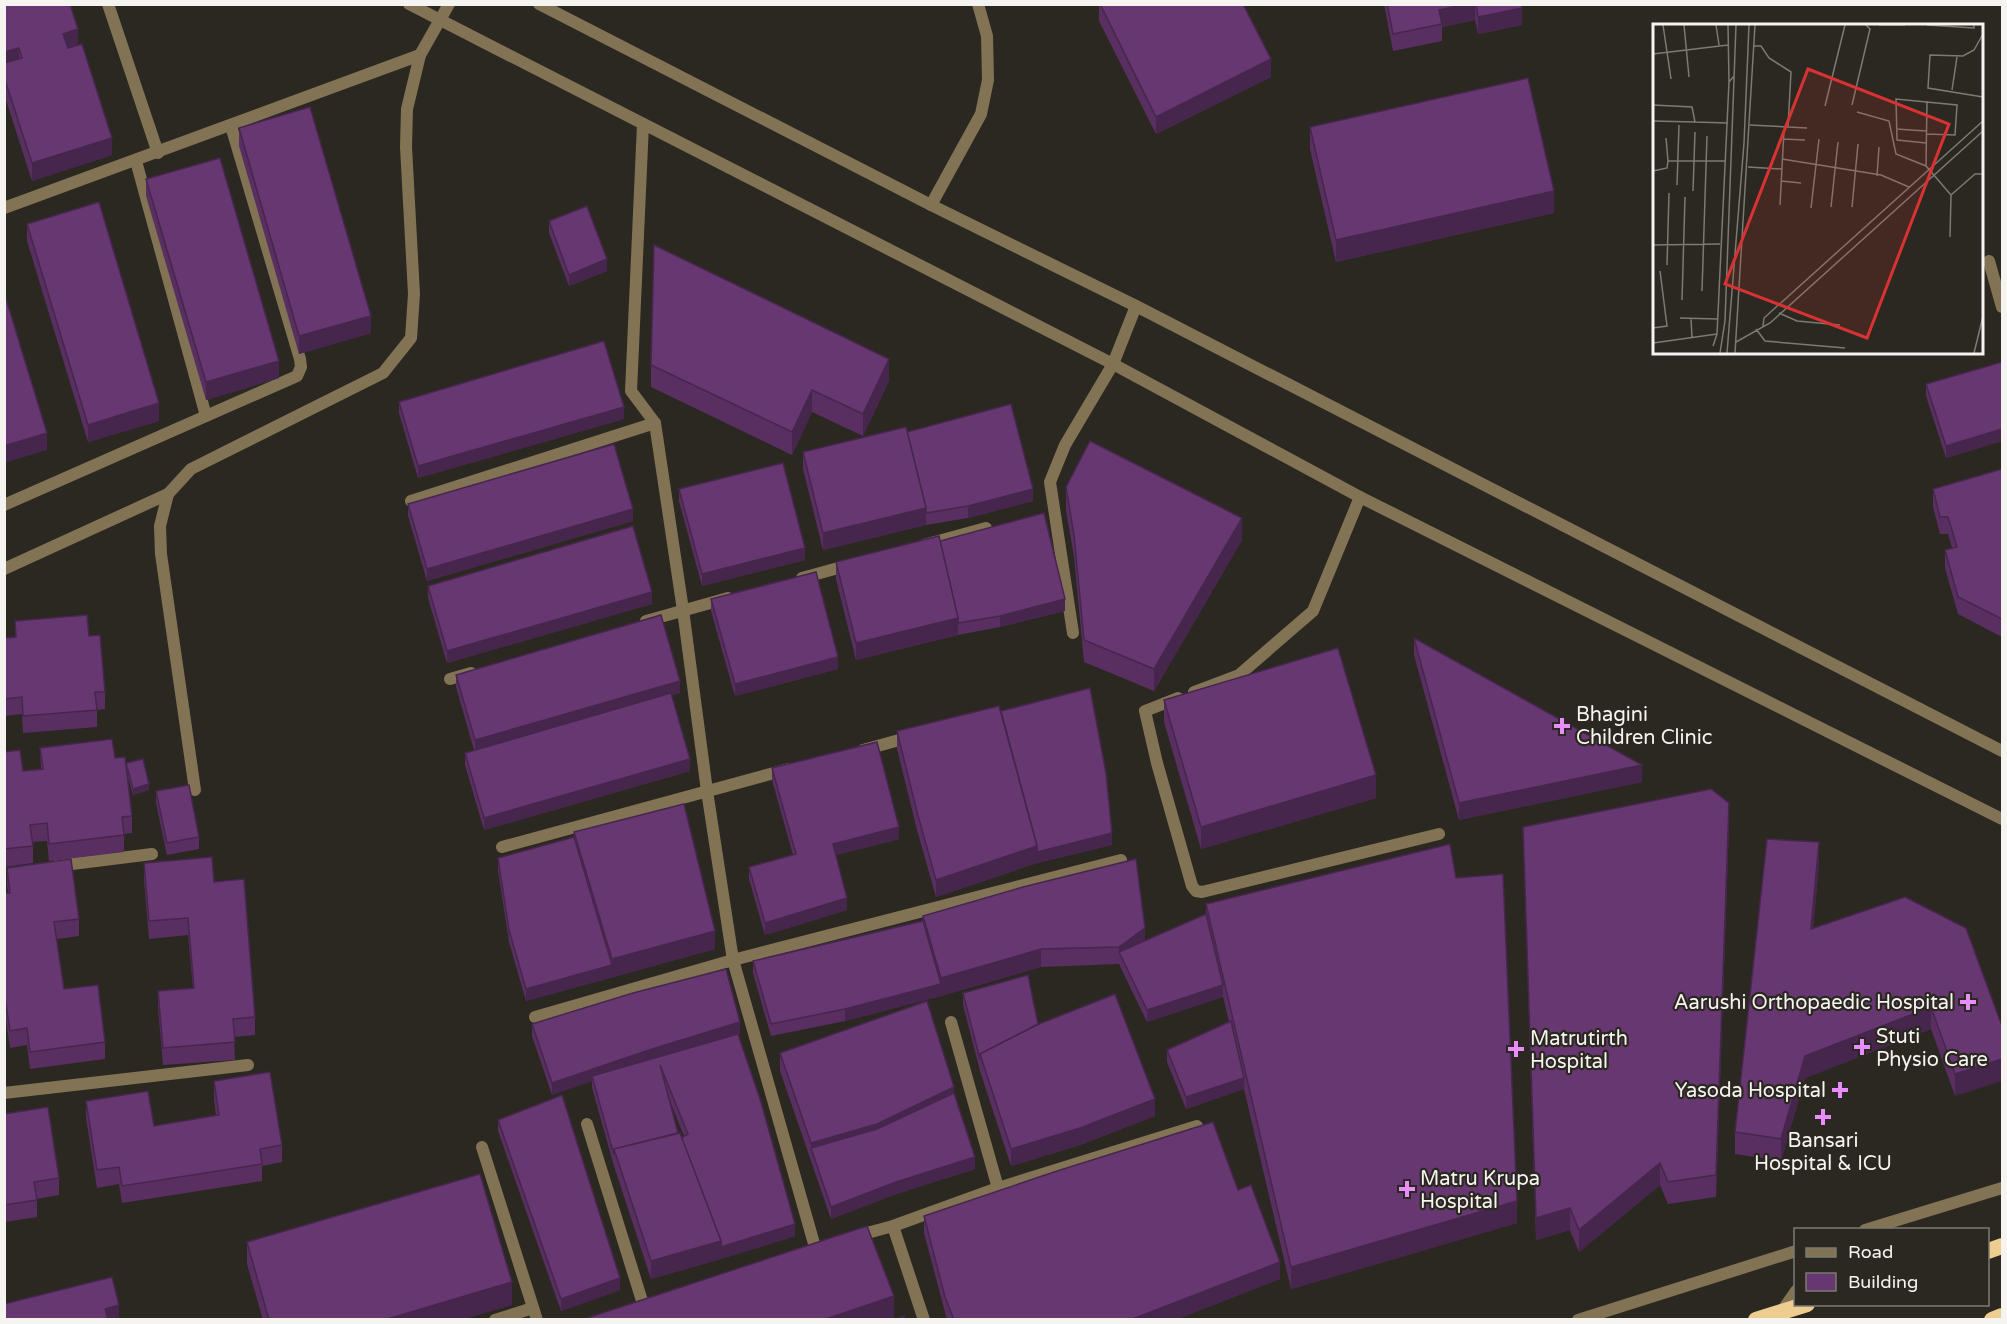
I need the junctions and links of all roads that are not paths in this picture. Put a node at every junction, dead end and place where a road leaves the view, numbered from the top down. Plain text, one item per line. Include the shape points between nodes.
1 (108, 4) edge
2 (409, 4) edge
3 (449, 4) edge
4 (539, 4) edge
5 (978, 4) edge
6 (441, 21) junction
7 (420, 56) junction
8 (643, 124) junction
9 (231, 126) junction
10 (158, 153) junction
11 (136, 161) junction
12 (931, 205) junction
13 (4, 208) edge
14 (1989, 261) dead end
15 (1137, 306) junction
16 (2002, 307) edge
17 (1113, 364) junction
18 (206, 416) junction
19 (655, 423) junction
20 (168, 494) junction
21 (1360, 497) junction
22 (411, 501) edge
23 (4, 505) edge
24 (986, 528) edge
25 (908, 549) edge
26 (863, 562) edge
27 (4, 569) edge
28 (784, 583) edge
29 (740, 595) edge
30 (683, 610) junction
31 (639, 623) edge
32 (1073, 633) dead end
33 (483, 669) edge
34 (450, 679) dead end
35 (923, 734) edge
36 (2002, 751) edge
37 (855, 752) edge
38 (798, 767) edge
39 (195, 790) dead end
40 (707, 791) junction
41 (2002, 819) edge
42 (1439, 834) dead end
43 (502, 847) dead end
44 (152, 854) dead end
45 (1121, 860) edge
46 (38, 869) edge
47 (733, 960) junction
48 (535, 1017) dead end
49 (951, 1022) dead end
50 (248, 1065) dead end
51 (4, 1093) edge
52 (587, 1124) dead end
53 (1197, 1126) edge
54 (482, 1147) dead end
55 (998, 1188) junction
56 (2002, 1188) edge
57 (893, 1226) junction
58 (1872, 1228) edge
59 (848, 1238) edge
60 (815, 1247) edge
61 (1794, 1252) edge
62 (1794, 1294) edge
63 (643, 1304) edge
64 (1804, 1306) edge
65 (535, 1314) edge
66 (2002, 1316) edge
67 (495, 1320) edge
68 (924, 1320) edge
69 (1578, 1320) edge
70 (1756, 1320) edge
71 (1776, 1320) edge
72 (1992, 1320) edge

1 - 10 street
2 - 6 street
3 - 6 street
4 - 12 street
5 - 12 street via 987,36 988,80 981,114
6 - 7 street
6 - 8 street
7 - 9 street
7 - 20 street via 407,109 414,294 411,338 383,373 191,469
8 - 17 street
8 - 19 street via 631,391
9 - 10 street
9 - 18 street via 301,367 297,376
10 - 11 street
11 - 13 street
11 - 18 street
12 - 15 street
14 - 16 street
15 - 17 street
15 - 36 street
17 - 21 street
17 - 32 street via 1065,445 1050,482
18 - 23 street
19 - 22 street
19 - 30 street
20 - 27 street
20 - 39 street via 160,526 161,554
21 - 41 street
21 - 42 street via 1313,611 1239,675 1145,711 1196,891
24 - 25 street
26 - 28 street
29 - 30 street
30 - 31 street
30 - 40 street
33 - 34 street
35 - 37 street
38 - 40 street
40 - 43 street
40 - 47 street
44 - 46 street
45 - 47 street
47 - 48 street
47 - 60 street
49 - 55 street
50 - 51 street
52 - 63 street
53 - 55 street
54 - 65 street
55 - 57 street
56 - 58 street
57 - 59 street
57 - 68 street
61 - 69 street
62 - 71 street
64 - 70 highway, bridge
65 - 67 street
66 - 72 highway

